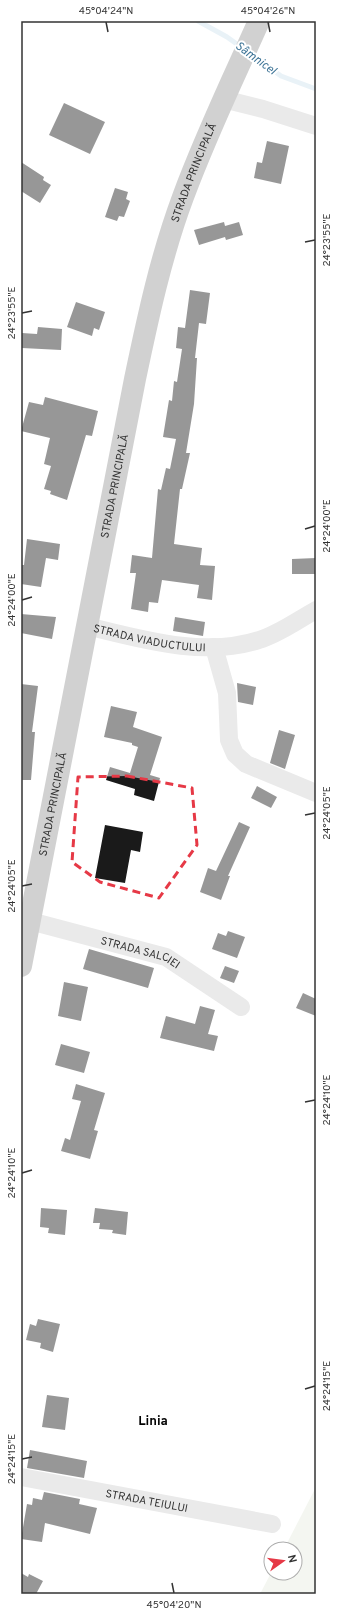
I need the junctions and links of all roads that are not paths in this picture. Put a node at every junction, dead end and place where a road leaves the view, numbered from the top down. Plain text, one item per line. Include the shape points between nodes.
1 (259, 21) edge
2 (224, 99) junction
3 (316, 126) edge
4 (316, 610) edge
5 (87, 626) junction
6 (214, 647) junction
7 (316, 793) edge
8 (30, 921) junction
9 (21, 966) edge
10 (241, 1007) dead end
11 (21, 1477) edge
12 (272, 1524) dead end

1 - 2 highway, STRADA PRINCIPALĂ
2 - 3 street
2 - 5 highway, STRADA PRINCIPALĂ via 183,196 156,284
4 - 6 street, STRADA VIADUCTULUI via 272,636 247,644
5 - 6 street, STRADA VIADUCTULUI via 173,645
5 - 8 highway, STRADA PRINCIPALĂ
6 - 7 street via 227,693 229,740 235,754 246,764
8 - 9 highway, STRADA PRINCIPALĂ
8 - 10 street, STRADA SALCIEI via 166,957
11 - 12 street, STRADA TEIULUI

